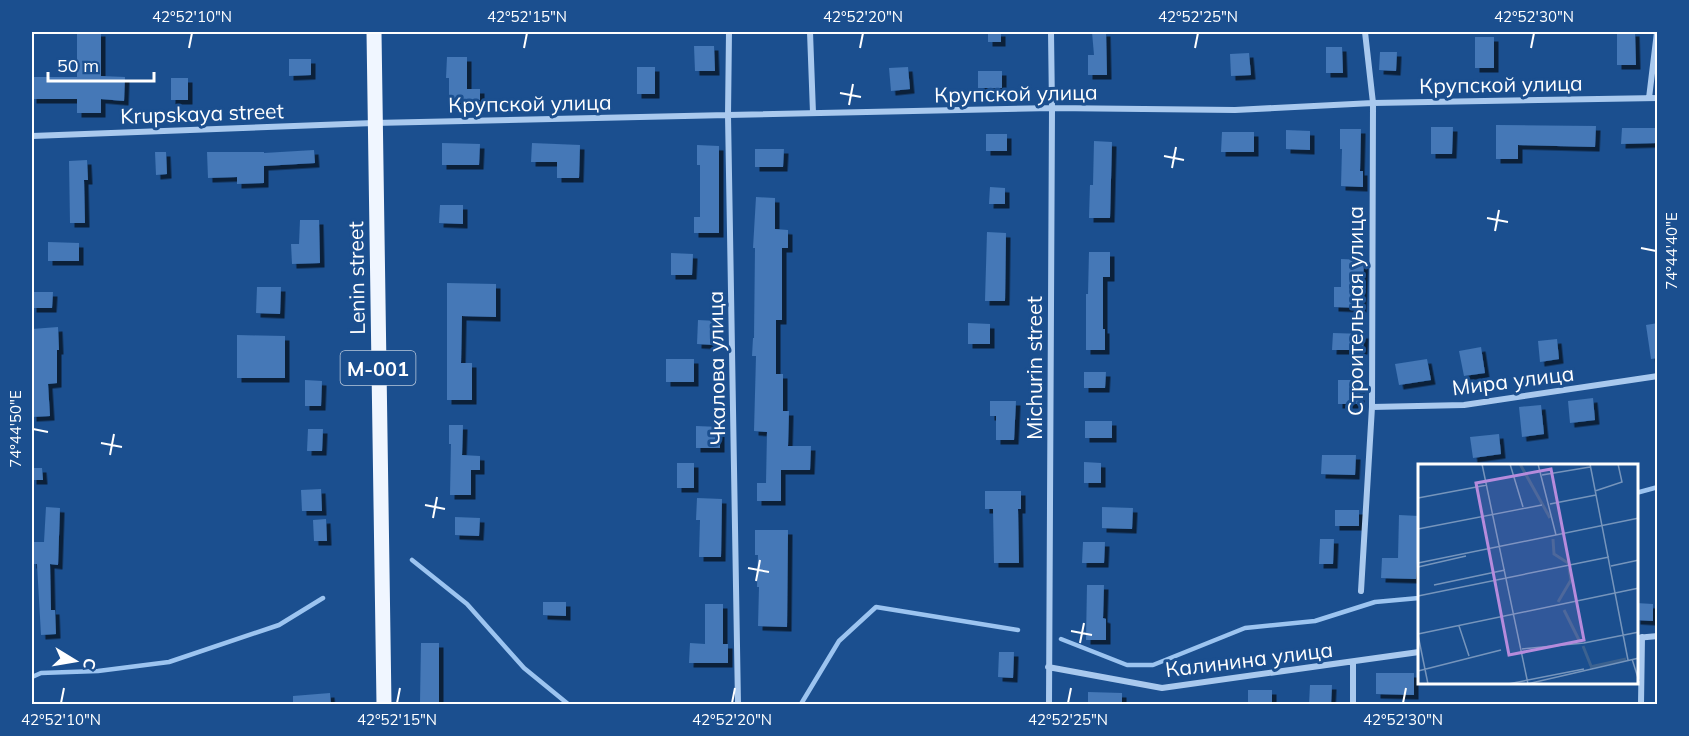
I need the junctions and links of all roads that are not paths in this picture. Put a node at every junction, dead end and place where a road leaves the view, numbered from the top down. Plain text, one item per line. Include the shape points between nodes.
1 (374, 32) edge
2 (729, 32) edge
3 (810, 32) edge
4 (1051, 32) edge
5 (1365, 32) edge
6 (1656, 32) edge
7 (1649, 98) junction
8 (1658, 98) edge
9 (1373, 104) junction
10 (1052, 108) junction
11 (813, 113) junction
12 (728, 115) junction
13 (374, 123) junction
14 (32, 135) edge
15 (1658, 376) edge
16 (1372, 406) junction
17 (1361, 591) dead end
18 (1658, 636) edge
19 (1639, 638) edge
20 (1418, 652) edge
21 (1353, 662) junction
22 (1048, 667) junction
23 (384, 705) edge
24 (738, 705) edge
25 (1049, 705) edge
26 (1353, 705) edge
27 (1641, 705) edge

1 - 13 main road, Lenin street / М-001
2 - 12 street, Чкалова улица
3 - 11 street
4 - 10 street, Michurin street
5 - 9 street, Строительная улица
6 - 7 street
7 - 8 street, Крупской улица
7 - 9 street, Крупской улица
9 - 10 street, Крупской улица via 1235,110
9 - 16 street, Строительная улица
10 - 11 street, Крупской улица
10 - 22 street, Michurin street
11 - 12 street, Крупской улица
12 - 13 street, Крупской улица
12 - 24 street, Чкалова улица
13 - 14 street, Krupskaya street
13 - 23 main road, Lenin street / М-001
15 - 16 street, Мира улица via 1464,405
16 - 17 street, Строительная улица
18 - 19 street
19 - 27 street
20 - 21 street, Калинина улица
21 - 22 street, Калинина улица via 1162,688
21 - 26 street
22 - 25 street, Michurin street

